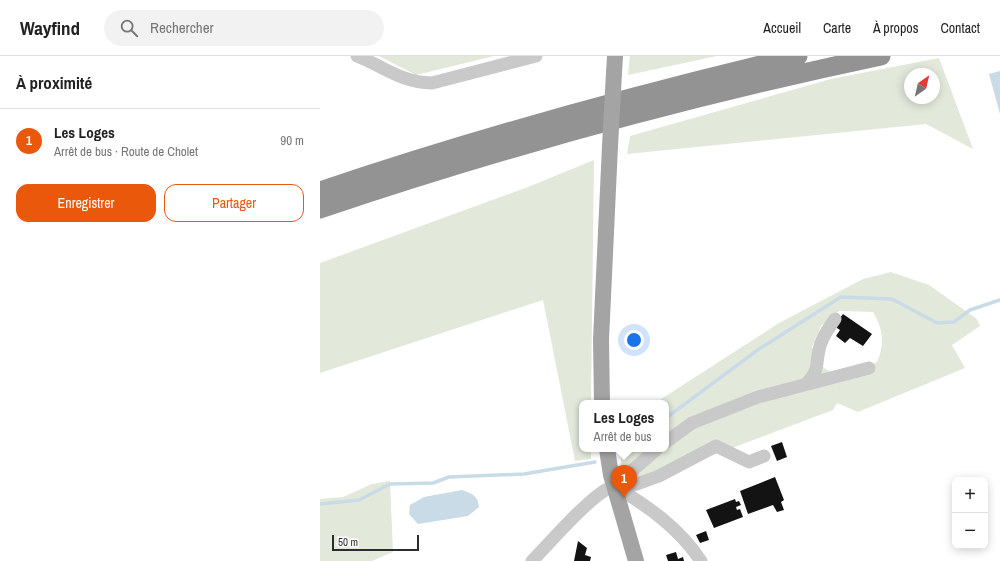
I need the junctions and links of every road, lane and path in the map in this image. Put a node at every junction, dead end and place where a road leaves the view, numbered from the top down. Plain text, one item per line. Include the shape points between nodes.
1 (357, 56) edge
2 (536, 56) edge
3 (615, 56) edge
4 (798, 56) edge
5 (881, 56) edge
6 (320, 190) edge
7 (320, 209) edge
8 (835, 319) dead end
9 (869, 368) dead end
10 (806, 384) junction
11 (602, 400) edge
12 (669, 440) edge
13 (607, 452) edge
14 (654, 452) edge
15 (764, 456) dead end
16 (614, 486) junction
17 (532, 561) edge
18 (636, 561) edge
19 (702, 561) edge

1 - 2 street via 404,80 417,83 432,83
3 - 11 main road, bridge via 601,333
4 - 6 highway via 548,119
5 - 7 highway via 626,116 465,162
8 - 10 street via 825,333 819,349 816,374
9 - 10 street
10 - 12 street via 758,397 692,423
13 - 16 main road
14 - 16 street
15 - 16 street via 749,462 716,446 659,476 637,484
16 - 17 street via 595,497
16 - 18 main road
16 - 19 street via 670,523

